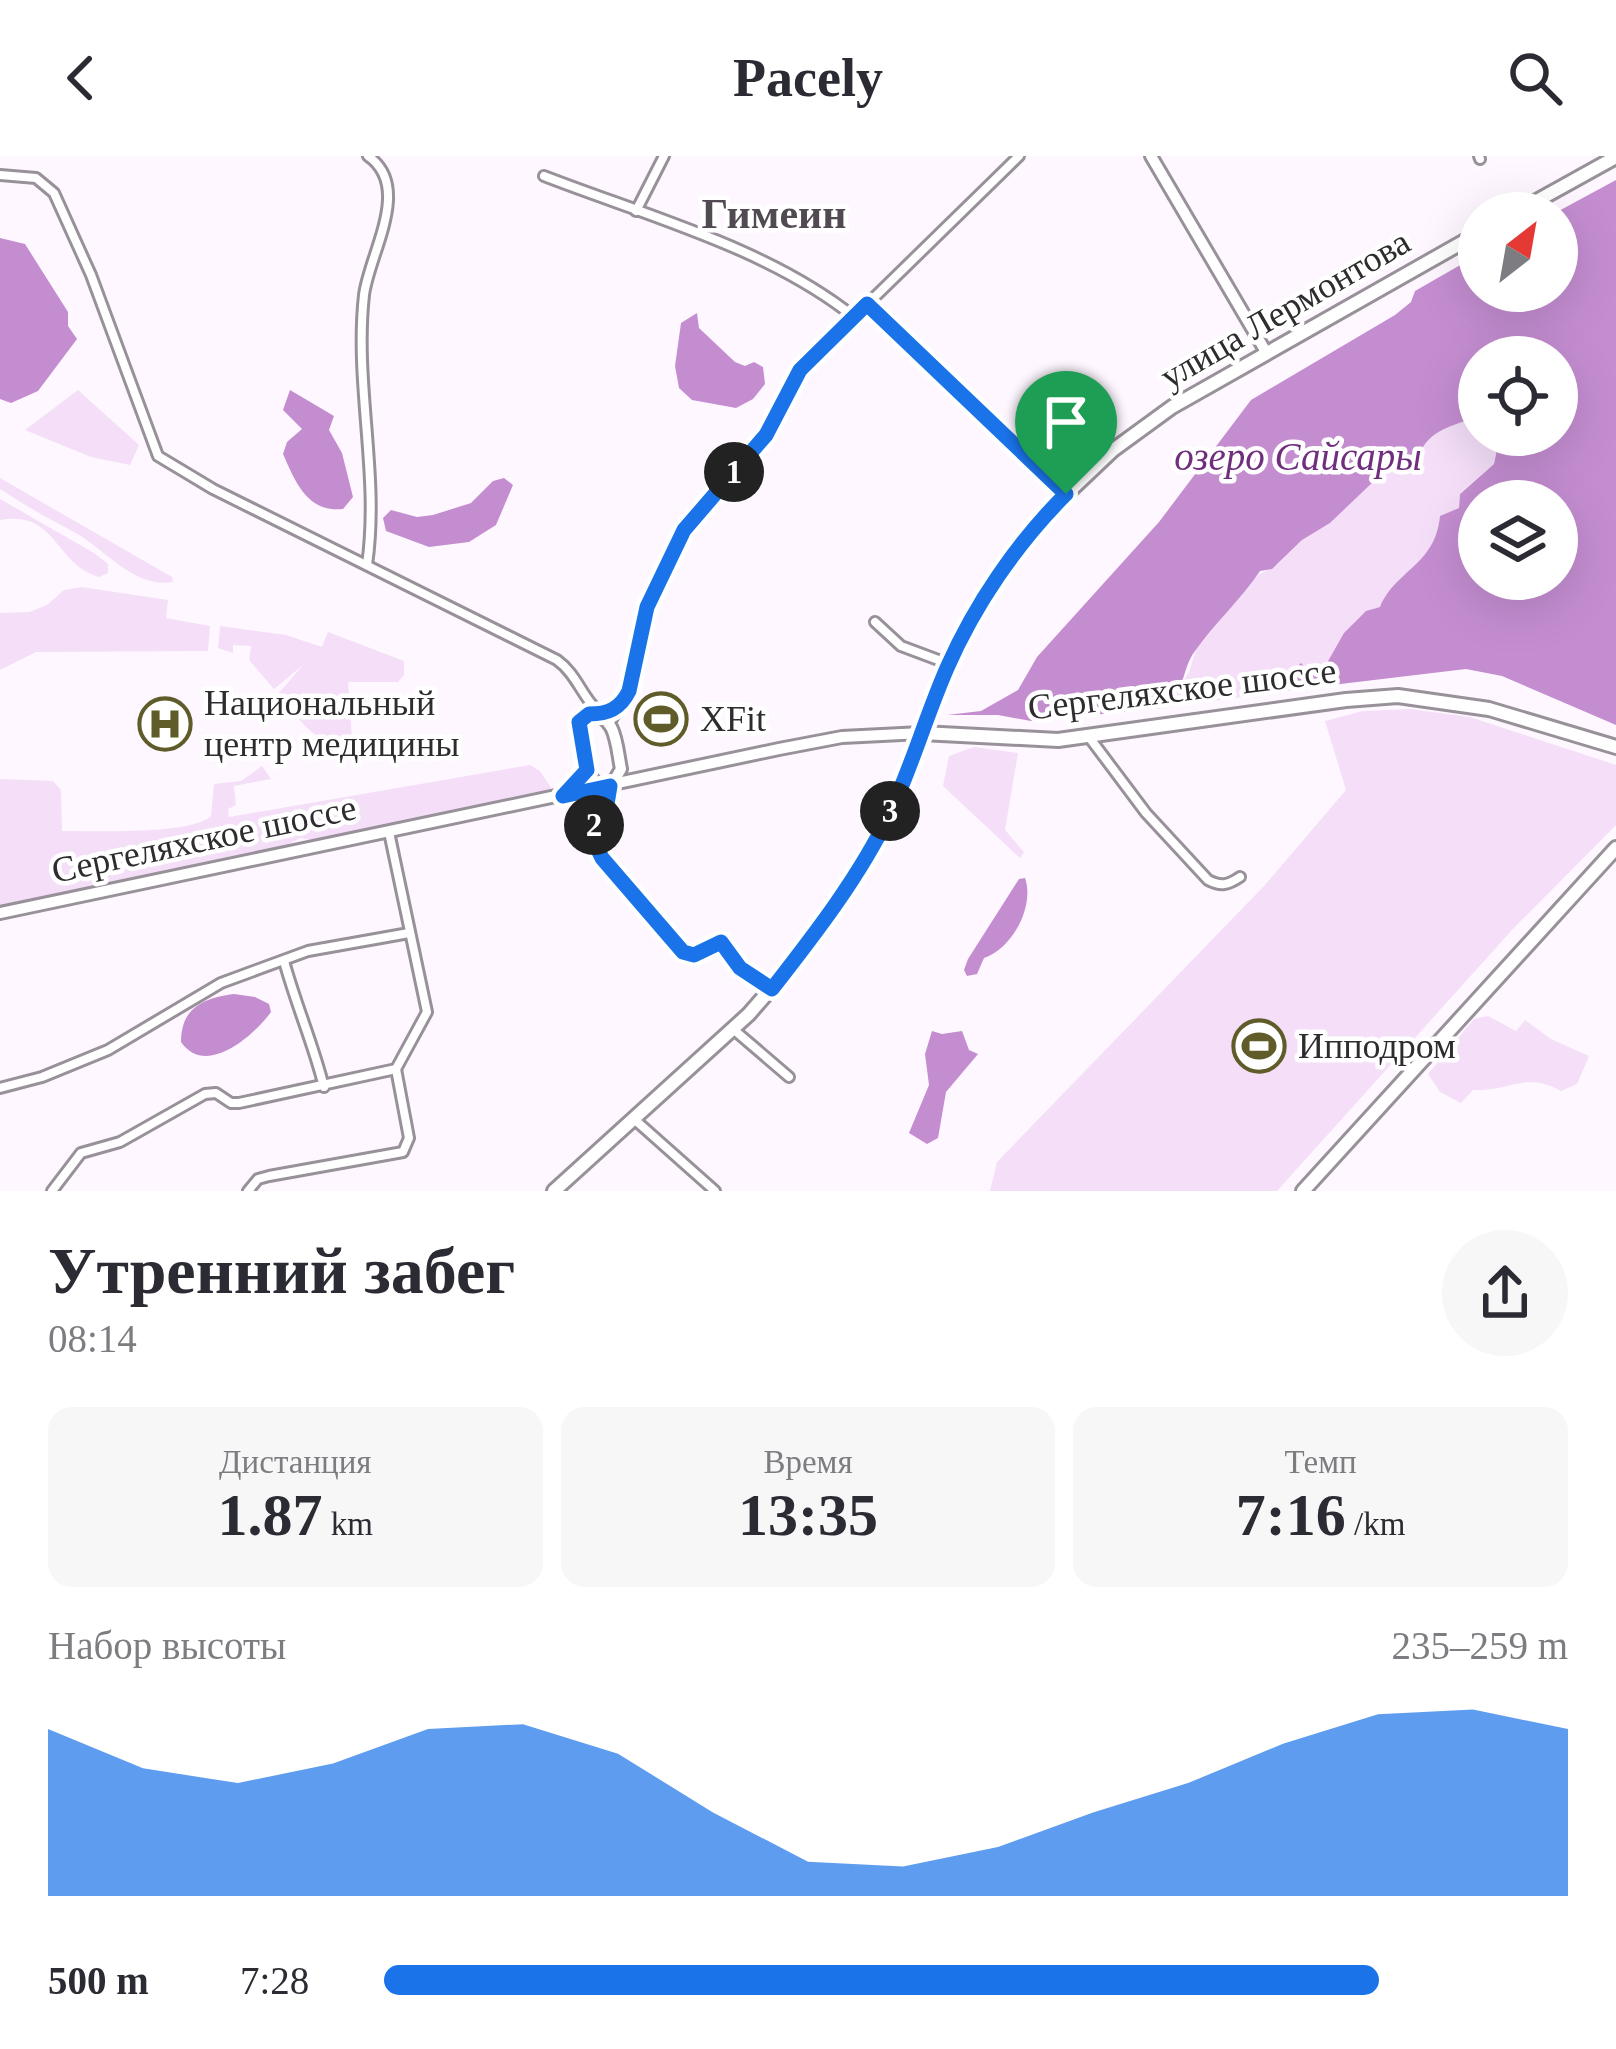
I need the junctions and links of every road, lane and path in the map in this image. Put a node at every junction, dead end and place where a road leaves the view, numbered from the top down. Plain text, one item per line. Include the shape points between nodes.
1 (368, 156) edge
2 (664, 156) edge
3 (1019, 156) edge
4 (1151, 156) edge
5 (1616, 157) edge
6 (0, 175) edge
7 (544, 176) dead end
8 (1553, 192) edge
9 (636, 212) junction
10 (1458, 245) edge
11 (867, 304) junction
12 (854, 317) junction
13 (1266, 352) junction
14 (1066, 494) junction
15 (367, 565) junction
16 (875, 622) dead end
17 (949, 664) junction
18 (587, 697) junction
19 (589, 714) junction
20 (607, 718) junction
21 (922, 733) junction
22 (1089, 737) junction
23 (1616, 747) edge
24 (621, 769) junction
25 (587, 770) junction
26 (647, 778) junction
27 (610, 786) junction
28 (563, 796) junction
29 (389, 830) junction
30 (1616, 848) edge
31 (1240, 877) dead end
32 (0, 913) edge
33 (410, 933) junction
34 (284, 961) junction
35 (772, 989) junction
36 (733, 1029) junction
37 (397, 1070) junction
38 (789, 1077) dead end
39 (324, 1087) junction
40 (0, 1088) edge
41 (634, 1119) junction
42 (52, 1191) edge
43 (248, 1191) edge
44 (554, 1191) edge
45 (716, 1191) edge
46 (1304, 1191) edge

1 - 15 street via 381,166 388,194 364,298
2 - 9 street
3 - 11 street
4 - 13 main road
5 - 8 main road
6 - 15 street via 36,178 54,193 158,456
7 - 9 street
9 - 12 street via 778,268
10 - 13 main road, улица Лермонтова
11 - 12 street
11 - 14 street
12 - 20 street via 800,370 766,435 684,530 647,607 629,691
13 - 14 main road, улица Лермонтова via 1172,406
14 - 17 main road, улица Лермонтова via 1000,573
15 - 18 street via 557,660
16 - 17 street via 902,646
17 - 21 main road, улица Лермонтова
18 - 19 street
18 - 20 street
19 - 20 main road
19 - 25 main road via 577,731
20 - 24 main road
21 - 22 main road, Сергеляхское шоссе
21 - 26 main road, Сергеляхское шоссе via 842,737
21 - 35 main road, улица Лермонтова via 888,818
22 - 23 main road, Сергеляхское шоссе via 1398,696 1456,701
22 - 31 street via 1208,880 1230,884
24 - 26 main road
24 - 27 main road
25 - 27 main road
25 - 28 main road
26 - 27 main road, Сергеляхское шоссе
27 - 28 main road, Сергеляхское шоссе
27 - 35 street via 605,816 588,829 602,858 683,952 721,942 740,968
28 - 29 main road, Сергеляхское шоссе
29 - 32 main road, Сергеляхское шоссе
29 - 33 street
30 - 46 main road
33 - 34 street
33 - 37 street via 427,1012
34 - 39 street
34 - 40 street via 204,991 108,1050
35 - 36 main road, улица Лермонтова
36 - 38 street
36 - 41 main road, улица Лермонтова
37 - 39 street
37 - 43 street via 409,1138 403,1152 269,1176
39 - 42 street via 239,1103 206,1094 120,1142 81,1153
41 - 44 main road, улица Лермонтова
41 - 45 street

